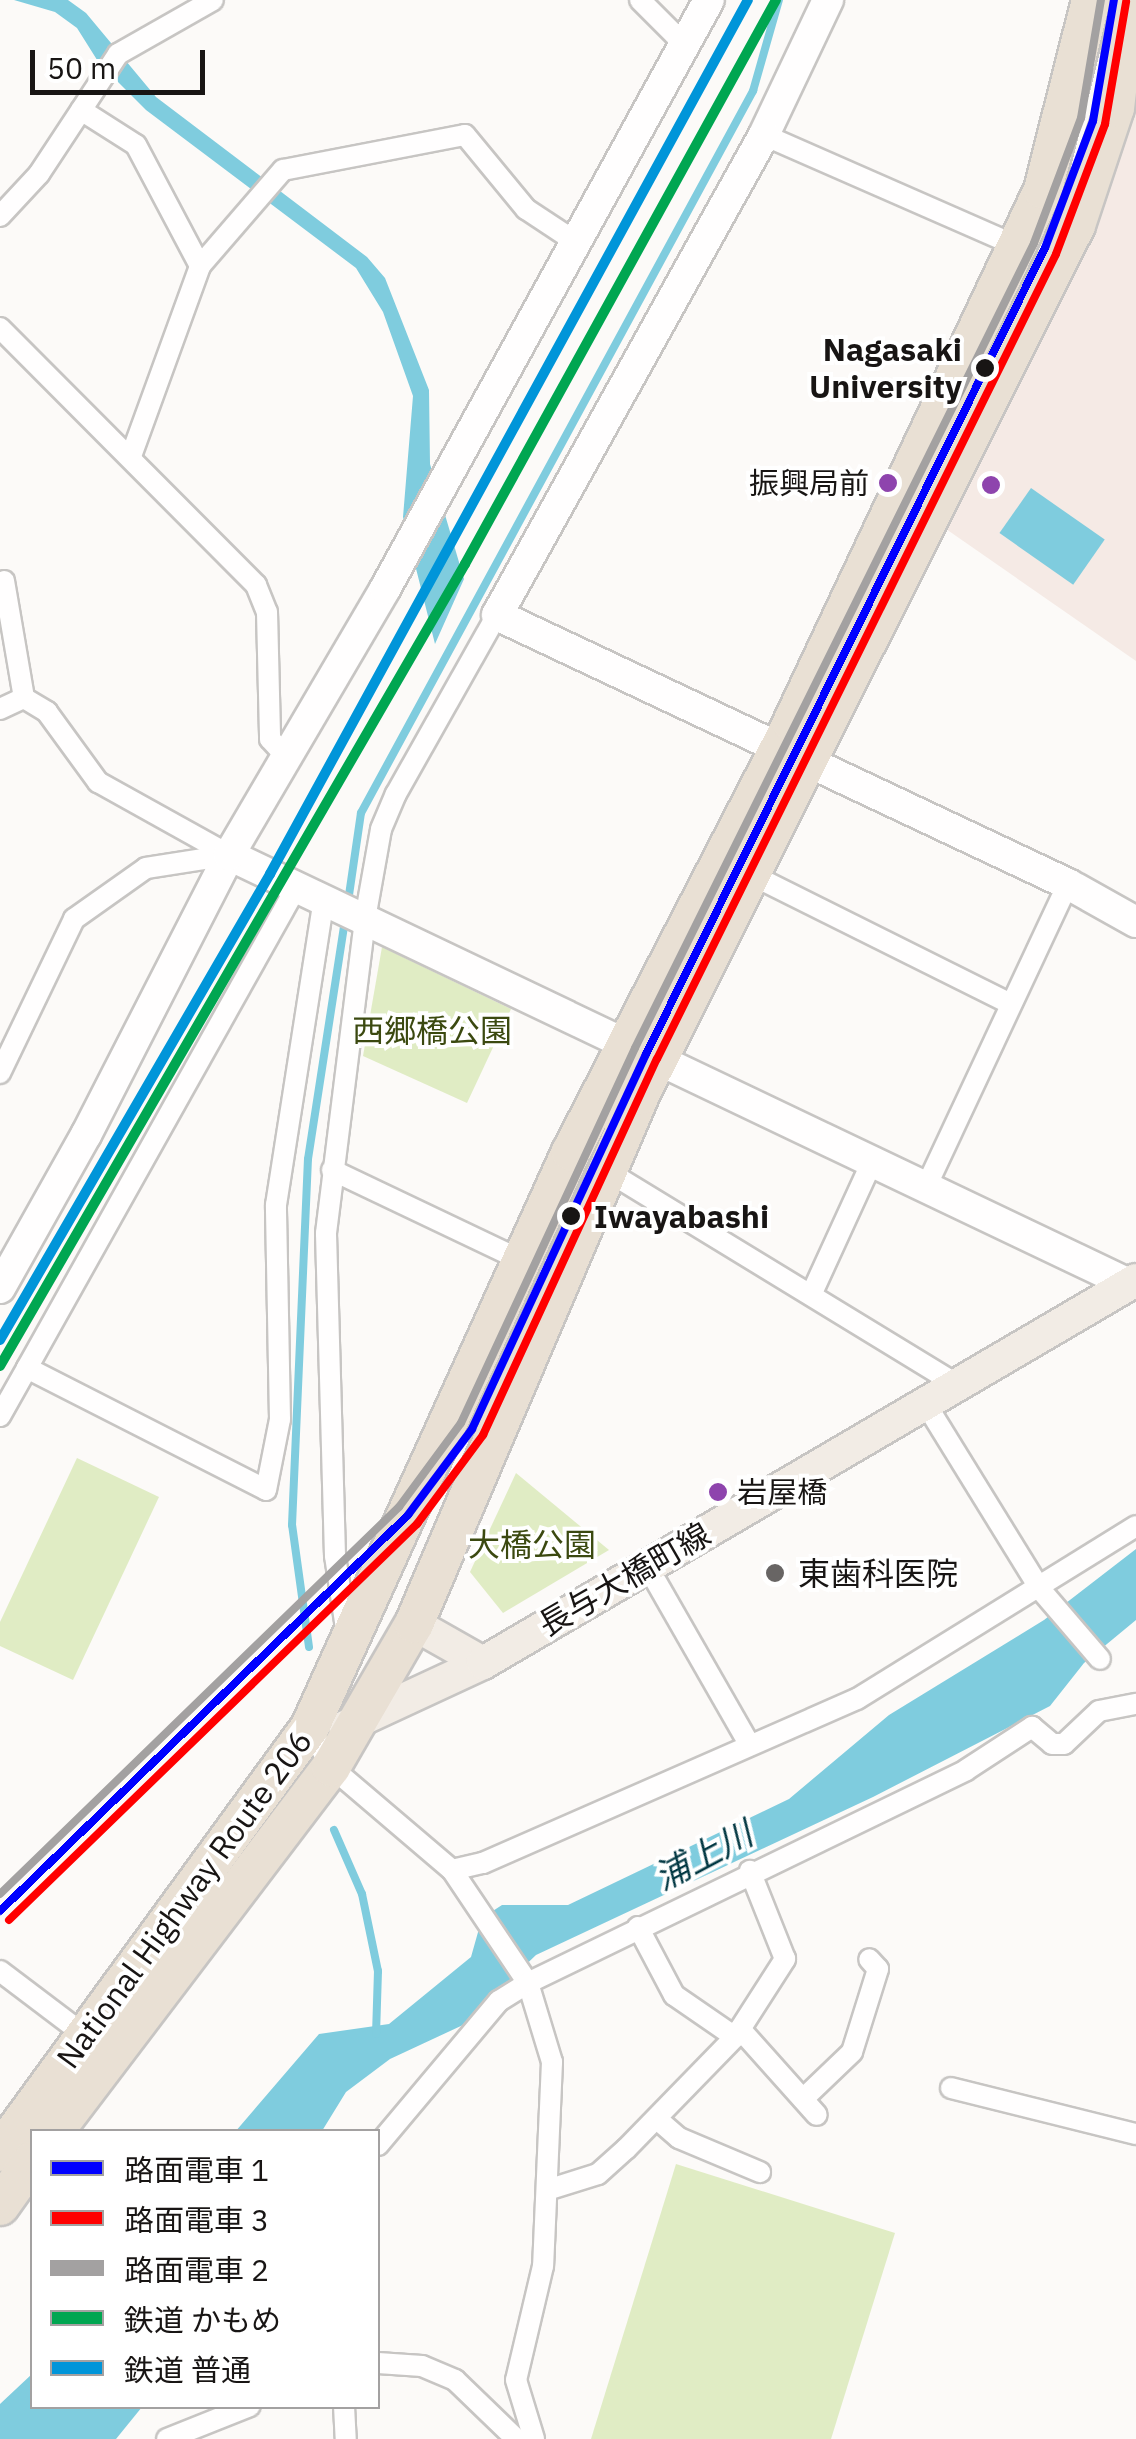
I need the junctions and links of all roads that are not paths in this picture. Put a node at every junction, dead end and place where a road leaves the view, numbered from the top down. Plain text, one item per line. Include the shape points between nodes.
1 (213, 0) edge
2 (640, 0) edge
3 (708, 0) edge
4 (828, 0) edge
5 (1091, 0) edge
6 (1128, 0) edge
7 (190, 5) edge
8 (686, 45) junction
9 (81, 110) junction
10 (764, 135) junction
11 (0, 216) edge
12 (576, 242) junction
13 (1017, 246) junction
14 (200, 266) junction
15 (0, 328) edge
16 (130, 456) junction
17 (4, 581) dead end
18 (497, 615) junction
19 (24, 698) junction
20 (0, 709) edge
21 (286, 756) junction
22 (791, 756) junction
23 (228, 854) junction
24 (752, 876) junction
25 (1068, 884) junction
26 (318, 896) junction
27 (363, 919) junction
28 (1136, 922) edge
29 (1011, 1004) junction
30 (643, 1052) junction
31 (0, 1073) edge
32 (872, 1162) junction
33 (332, 1170) junction
34 (607, 1170) junction
35 (926, 1187) junction
36 (523, 1261) junction
37 (1132, 1282) edge
38 (0, 1288) edge
39 (811, 1295) junction
40 (27, 1368) junction
41 (959, 1386) junction
42 (928, 1406) junction
43 (0, 1416) edge
44 (1136, 1526) edge
45 (646, 1564) junction
46 (1040, 1589) junction
47 (414, 1624) junction
48 (349, 1647) junction
49 (1100, 1659) dead end
50 (483, 1664) junction
51 (1136, 1704) edge
52 (310, 1727) junction
53 (356, 1727) junction
54 (748, 1744) junction
55 (331, 1767) junction
56 (452, 1870) junction
57 (750, 1872) junction
58 (638, 1928) junction
59 (870, 1959) dead end
60 (0, 1971) edge
61 (522, 1975) junction
62 (738, 2032) junction
63 (97, 2045) junction
64 (951, 2088) dead end
65 (803, 2098) junction
66 (817, 2115) dead end
67 (657, 2119) junction
68 (55, 2129) edge
69 (1136, 2134) edge
70 (380, 2143) edge
71 (0, 2152) edge
72 (30, 2164) edge
73 (760, 2172) dead end
74 (547, 2190) junction
75 (0, 2206) edge
76 (380, 2363) edge
77 (233, 2409) edge
78 (344, 2409) edge
79 (204, 2414) edge
80 (167, 2439) edge
81 (346, 2439) edge
82 (516, 2439) edge
83 (534, 2439) edge

1 - 7 street
2 - 8 street
3 - 8 street
4 - 10 street
5 - 13 highway, National Highway Route 206 via 1063,133
6 - 22 highway, National Highway Route 206 via 1114,108 1076,226
7 - 9 street via 118,54
8 - 12 street
9 - 11 street via 39,174
9 - 14 street via 136,145
10 - 13 street
10 - 18 street
12 - 14 street via 526,208 465,135 283,170
12 - 21 street
13 - 22 highway, National Highway Route 206
14 - 16 street
15 - 16 street
16 - 21 street via 256,585 267,612 270,739
17 - 19 street
18 - 22 street
18 - 27 street via 389,812
19 - 20 street
19 - 23 street via 47,712 98,782
21 - 23 street
22 - 24 highway, National Highway Route 206
22 - 25 street
22 - 30 highway, National Highway Route 206
23 - 26 street
23 - 31 street via 146,868 74,920
23 - 38 street via 86,1136
24 - 29 street
24 - 30 highway, National Highway Route 206
25 - 28 street
25 - 29 street
26 - 27 street
26 - 40 street
26 - 40 street via 276,1206 280,1419 266,1490
27 - 30 street
27 - 33 street
29 - 35 street
30 - 32 street
30 - 34 highway, National Highway Route 206
30 - 36 highway, National Highway Route 206 via 571,1152
32 - 35 street
32 - 39 street
33 - 36 street
33 - 48 street via 326,1232 334,1538
34 - 39 street
34 - 47 highway, National Highway Route 206
35 - 37 street
36 - 48 highway, National Highway Route 206
37 - 41 main road, 長与大橋町線
39 - 41 street
40 - 43 street
41 - 42 main road, 長与大橋町線
42 - 45 main road, 長与大橋町線
42 - 46 street
44 - 46 street
45 - 50 main road, 長与大橋町線
45 - 54 street
46 - 49 street
46 - 54 street via 857,1699
47 - 50 main road
47 - 53 highway, National Highway Route 206
48 - 52 highway, National Highway Route 206
50 - 53 main road, 長与大橋町線
51 - 57 street via 1099,1711 1064,1744 1052,1744 1032,1728 966,1770
52 - 53 main road, 長与大橋町線
52 - 55 street
52 - 63 highway, National Highway Route 206
53 - 55 highway, National Highway Route 206
54 - 56 street via 483,1863
55 - 56 street
55 - 63 highway, National Highway Route 206 via 179,1974
56 - 61 street
57 - 58 street
57 - 62 street via 785,1959
58 - 61 street
58 - 62 street via 674,1995
59 - 65 street via 878,1970 852,2052
60 - 63 street
61 - 70 street
61 - 74 street via 552,2062
62 - 65 street
62 - 67 street
63 - 68 highway, National Highway Route 206
63 - 71 highway, National Highway Route 206
64 - 69 street
65 - 66 street
67 - 73 street via 679,2138
67 - 74 street via 598,2174
72 - 75 highway
74 - 83 street via 543,2266 516,2380
76 - 82 street via 422,2366 455,2380
77 - 79 street
78 - 81 street
79 - 80 street

